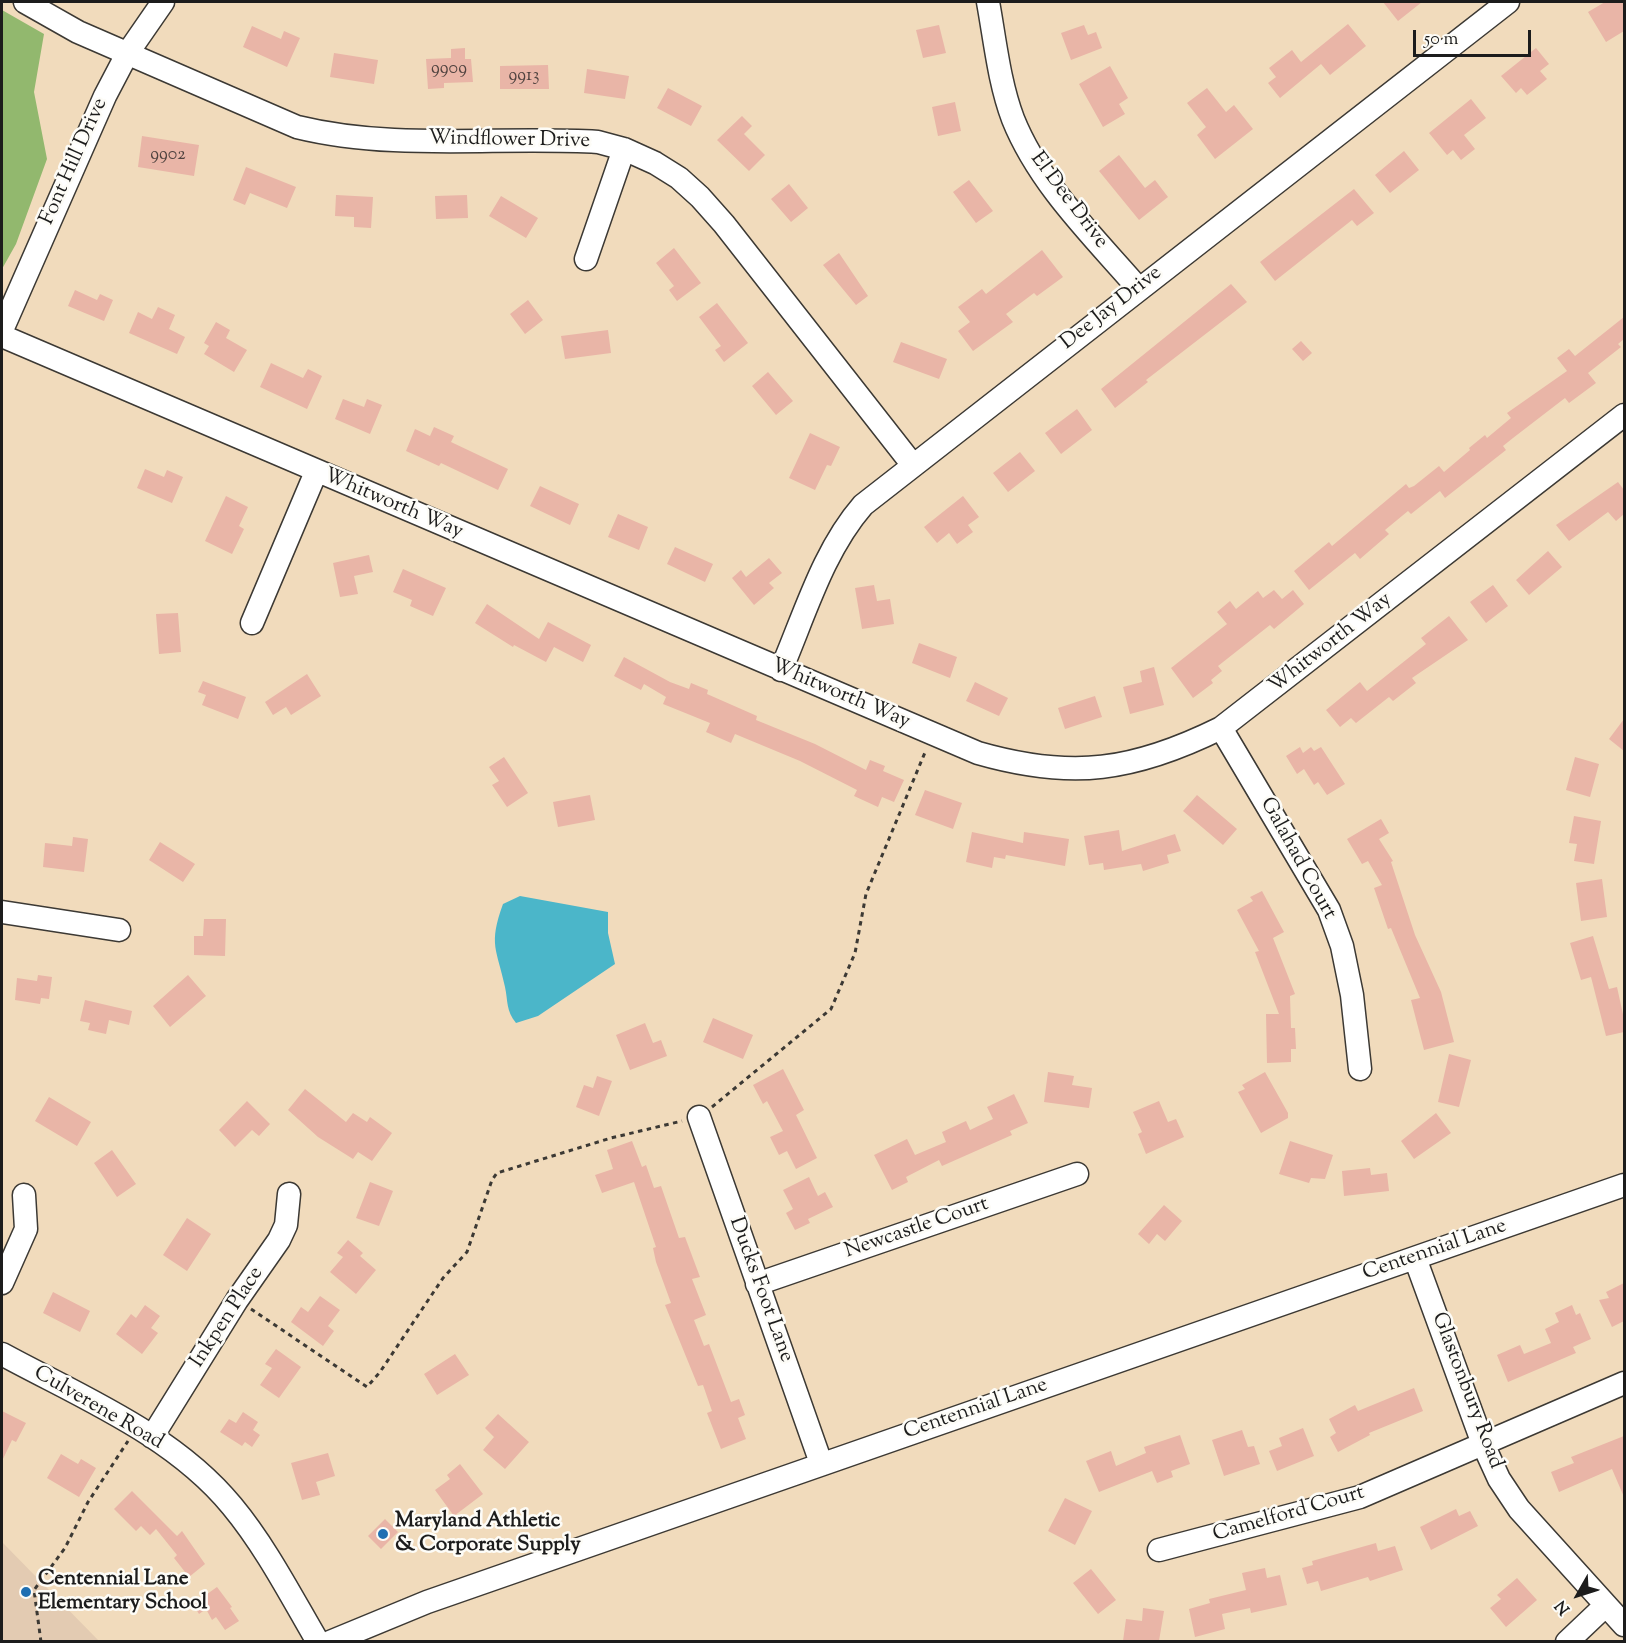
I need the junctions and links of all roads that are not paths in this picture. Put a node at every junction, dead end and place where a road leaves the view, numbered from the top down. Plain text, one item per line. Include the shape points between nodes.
1 (26, 2) edge
2 (163, 2) edge
3 (988, 2) edge
4 (1508, 2) edge
5 (127, 54) junction
6 (624, 149) junction
7 (586, 259) dead end
8 (1138, 288) junction
9 (2, 330) edge
10 (2, 336) edge
11 (1624, 415) edge
12 (912, 464) junction
13 (316, 472) junction
14 (252, 623) dead end
15 (781, 670) junction
16 (1221, 728) junction
17 (2, 912) edge
18 (119, 930) dead end
19 (1360, 1069) dead end
20 (699, 1117) road end
21 (1077, 1174) dead end
22 (1624, 1185) edge
23 (289, 1194) dead end
24 (24, 1195) dead end
25 (1415, 1258) junction
26 (2, 1283) edge
27 (757, 1284) junction
28 (2, 1354) edge
29 (1624, 1383) edge
30 (145, 1432) junction
31 (1484, 1444) junction
32 (821, 1463) junction
33 (1159, 1550) dead end
34 (1606, 1605) junction
35 (1624, 1625) edge
36 (318, 1641) edge
37 (330, 1641) edge
38 (1567, 1641) edge

1 - 5 street, Windflower Drive
2 - 5 street, Font Hill Drive
3 - 8 street, El Dee Drive via 1004,89 1029,151 1070,210
4 - 8 street, Dee Jay Drive
5 - 6 street, Windflower Drive via 261,113 332,136 375,141 563,140 598,142
5 - 9 street, Font Hill Drive
6 - 7 street
6 - 12 street, Windflower Drive via 671,173 700,197
8 - 12 street, Dee Jay Drive
10 - 13 street, Whitworth Way
11 - 16 street, Whitworth Way
12 - 15 street, Dee Jay Drive via 863,505 846,525
13 - 14 street
13 - 15 street, Whitworth Way
15 - 16 street, Whitworth Way via 978,753 1022,766 1104,767 1144,760
16 - 19 street, Galahad Court via 1329,910 1342,946 1352,995
17 - 18 street
20 - 27 street, Ducks Foot Lane
21 - 27 street, Newcastle Court
22 - 25 street, Centennial Lane
23 - 30 street, Inkpen Place via 286,1226
24 - 26 street via 26,1229
25 - 31 street, Glastonbury Road
25 - 32 street, Centennial Lane
27 - 32 street, Ducks Foot Lane
28 - 30 street, Culverene Road
29 - 31 street, Camelford Court
30 - 36 street, Culverene Road via 192,1467 232,1506
31 - 33 street, Camelford Court via 1329,1508
31 - 34 street, Glastonbury Road via 1499,1479 1520,1509
32 - 37 street, Centennial Lane via 391,1614
34 - 35 street, Glastonbury Road
34 - 38 street

